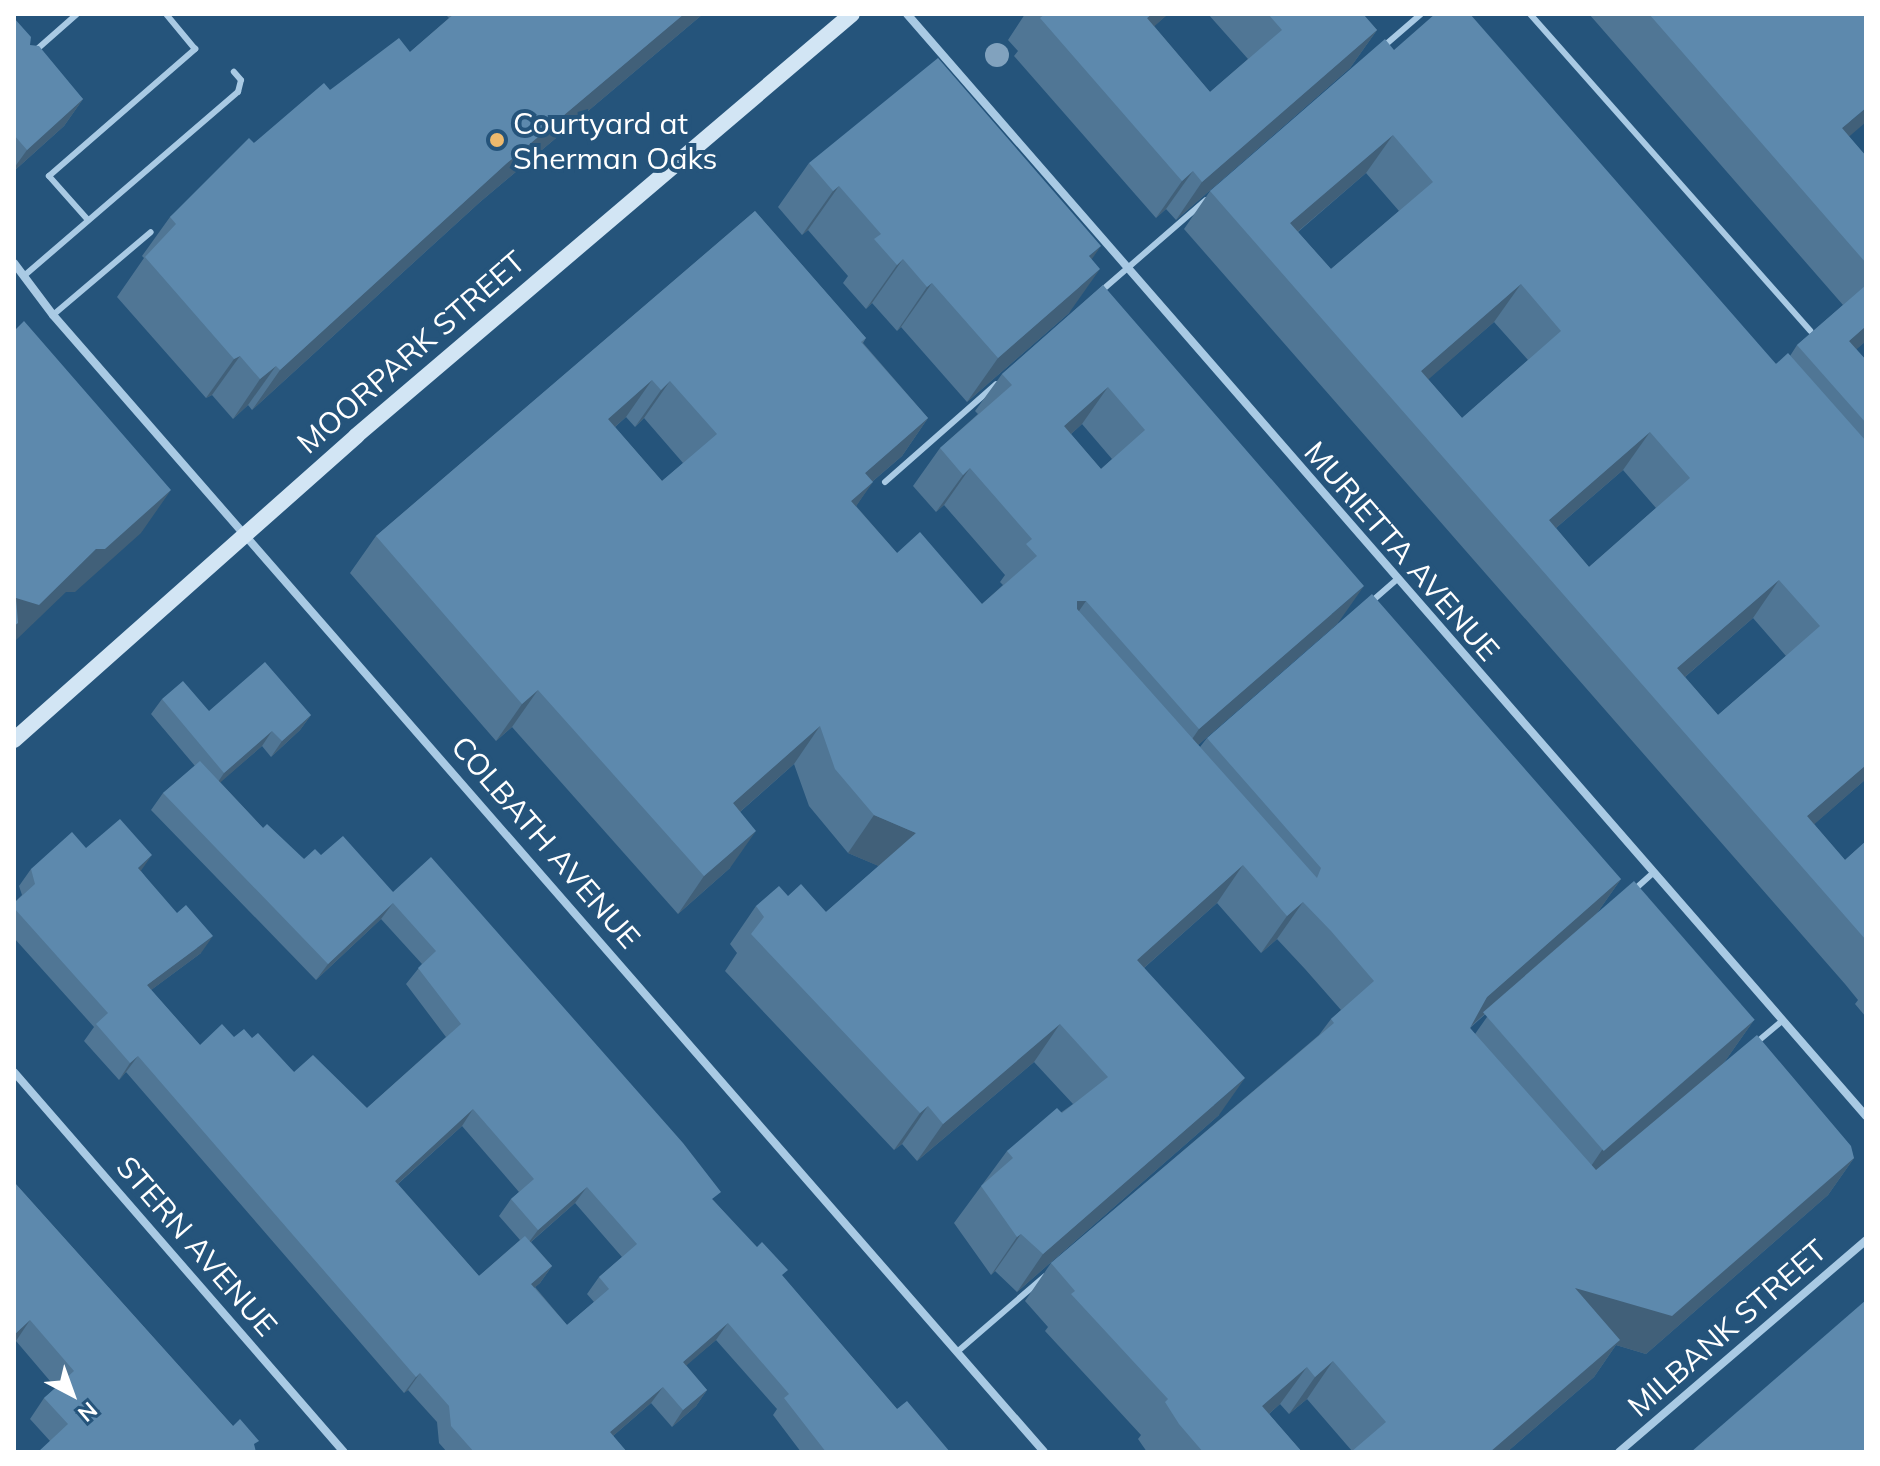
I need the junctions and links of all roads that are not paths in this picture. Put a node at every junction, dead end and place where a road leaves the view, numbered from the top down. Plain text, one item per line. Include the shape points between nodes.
1 (77, 14) edge
2 (166, 14) edge
3 (852, 14) edge
4 (907, 14) edge
5 (1421, 14) edge
6 (1530, 14) edge
7 (1373, 55) edge
8 (26, 59) edge
9 (234, 72) dead end
10 (1220, 188) edge
11 (88, 220) junction
12 (151, 232) dead end
13 (14, 263) edge
14 (1126, 270) junction
15 (25, 275) junction
16 (1091, 300) edge
17 (53, 315) junction
18 (1810, 331) edge
19 (1000, 381) edge
20 (885, 482) edge
21 (246, 535) junction
22 (1396, 580) junction
23 (1366, 607) edge
24 (14, 740) edge
25 (1652, 874) junction
26 (1629, 895) edge
27 (1782, 1021) junction
28 (1747, 1052) edge
29 (14, 1072) edge
30 (1866, 1116) edge
31 (1866, 1240) edge
32 (1055, 1267) edge
33 (957, 1352) junction
34 (344, 1452) edge
35 (1044, 1452) edge
36 (1619, 1452) edge

1 - 8 lane
2 - 11 lane via 195,49 49,176
3 - 21 main road, MOORPARK STREET via 722,120
4 - 14 street, MURIETTA AVENUE
5 - 7 lane
6 - 18 lane
9 - 11 lane via 241,80 238,92
10 - 14 lane
11 - 15 lane
12 - 17 lane
13 - 15 street, COLBATH AVENUE
14 - 16 lane
14 - 22 street, MURIETTA AVENUE
15 - 17 street, COLBATH AVENUE
17 - 21 street, COLBATH AVENUE
19 - 20 lane
21 - 24 main road, MOORPARK STREET
21 - 33 street, COLBATH AVENUE
22 - 23 lane
22 - 25 street, MURIETTA AVENUE
25 - 26 lane
25 - 27 street, MURIETTA AVENUE
27 - 28 lane
27 - 30 street, MURIETTA AVENUE
29 - 34 street, STERN AVENUE
31 - 36 street, MILBANK STREET
32 - 33 lane
33 - 35 street, COLBATH AVENUE

